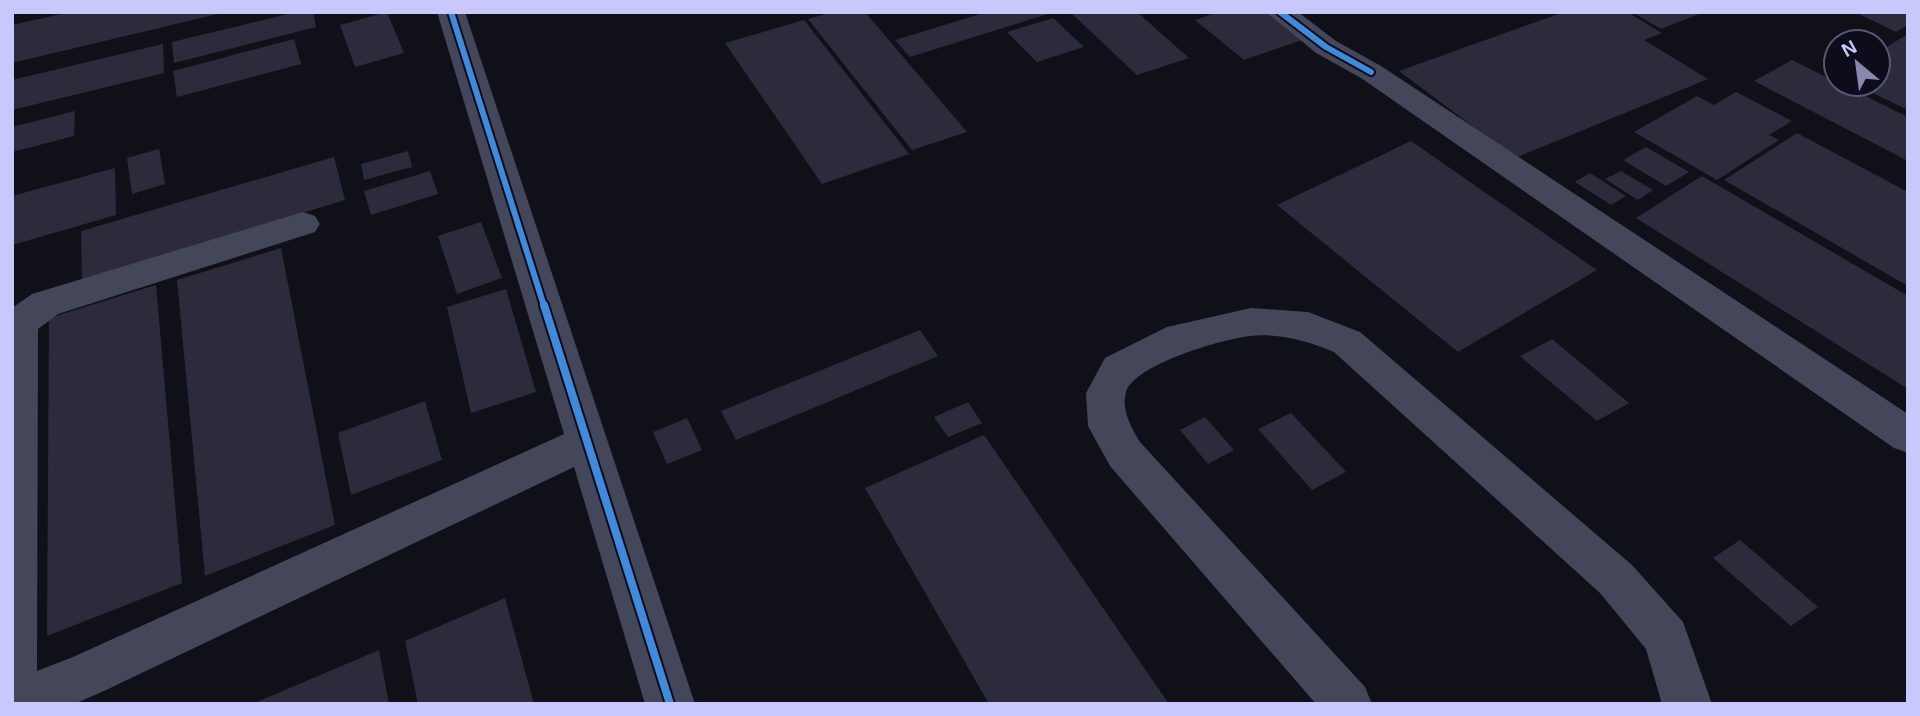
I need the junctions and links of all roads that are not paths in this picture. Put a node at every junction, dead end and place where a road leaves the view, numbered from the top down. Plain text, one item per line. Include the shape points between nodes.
1 (451, 12) edge
2 (1280, 12) edge
3 (303, 224) dead end
4 (1908, 436) edge
5 (588, 442) junction
6 (13, 703) edge
7 (670, 704) edge
8 (1348, 704) edge
9 (1687, 704) edge

1 - 5 street
2 - 4 street
3 - 6 street via 45,304 28,314 19,327
5 - 6 street via 87,675
5 - 7 street
8 - 9 street via 1125,454 1108,426 1106,393 1119,369 1180,337 1251,322 1308,326 1347,342 1616,579 1666,638

